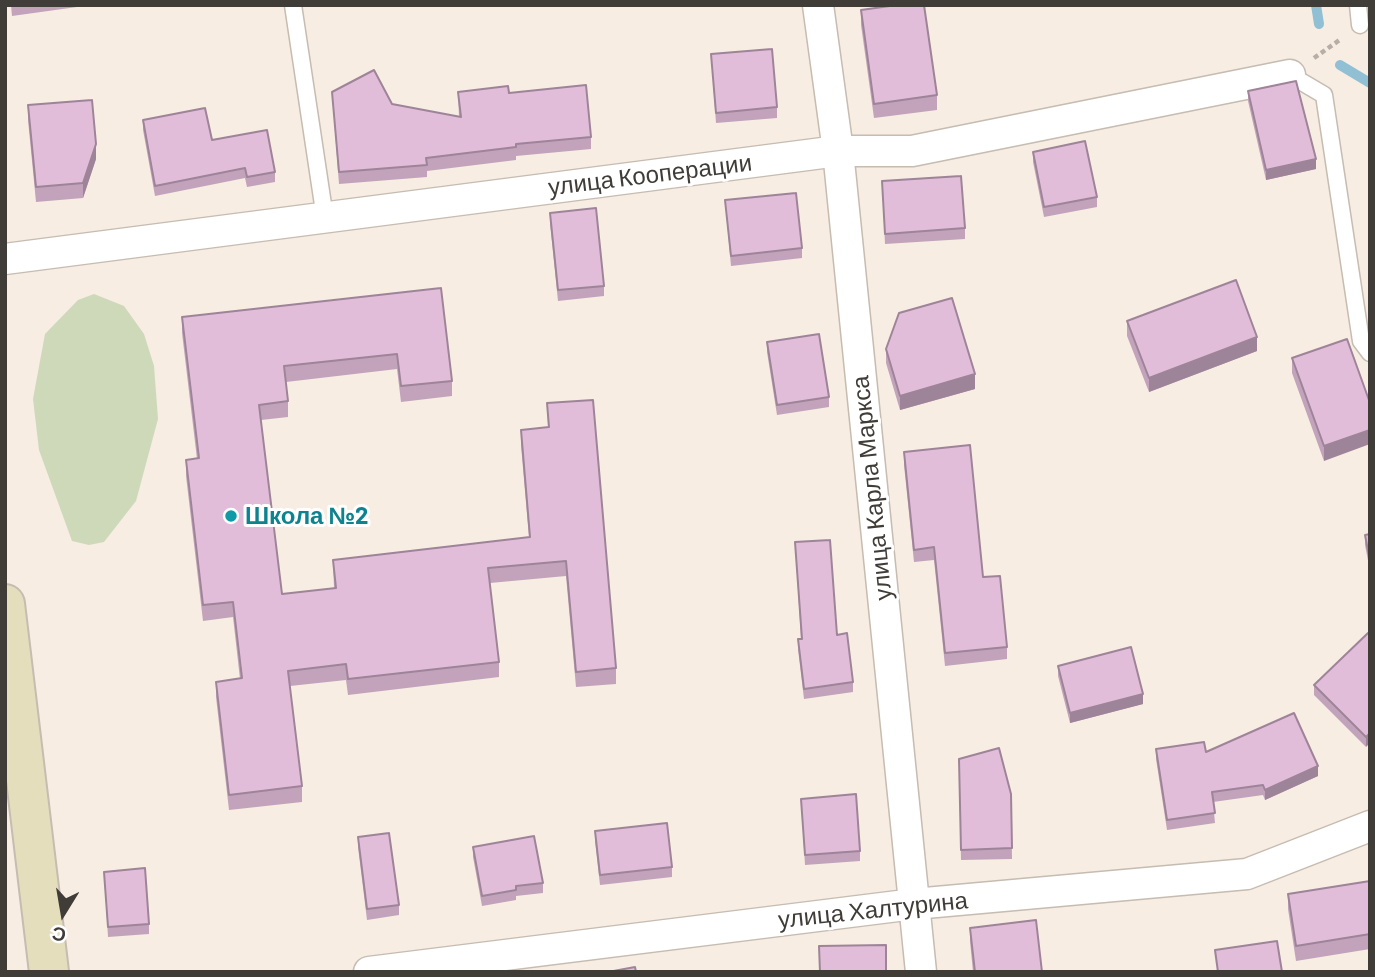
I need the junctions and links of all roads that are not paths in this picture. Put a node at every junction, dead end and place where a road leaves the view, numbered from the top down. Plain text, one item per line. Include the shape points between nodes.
1 (293, 5) edge
2 (818, 5) edge
3 (1358, 5) edge
4 (1360, 25) road end
5 (1290, 75) joint
6 (838, 151) junction
7 (324, 218) junction
8 (5, 259) edge
9 (1370, 353) edge
10 (5, 604) edge
11 (1370, 826) edge
12 (914, 904) junction
13 (50, 972) edge
14 (369, 972) edge
15 (921, 972) edge

1 - 7 lane
2 - 6 street, улица Карла Маркса
3 - 4 lane
5 - 6 street, улица Кооперации via 912,151
5 - 9 lane via 1324,95 1361,341
6 - 7 street, улица Кооперации
6 - 12 street, улица Карла Маркса
7 - 8 street, улица Кооперации
10 - 13 street
11 - 12 street, улица Халтурина via 1247,874
12 - 14 street, улица Халтурина
12 - 15 street, улица Карла Маркса

